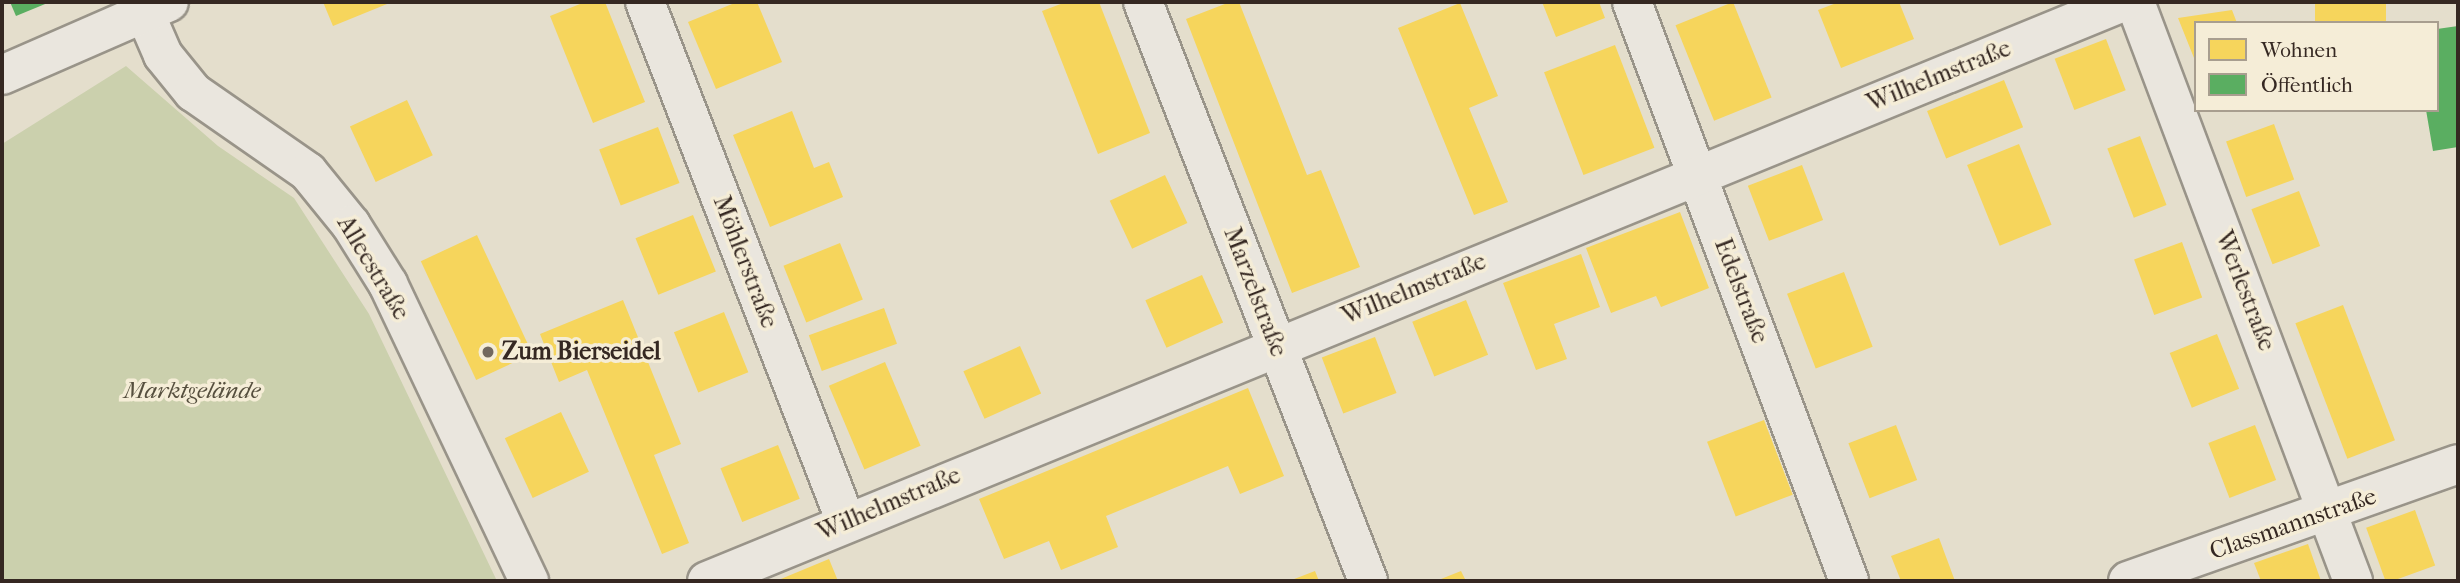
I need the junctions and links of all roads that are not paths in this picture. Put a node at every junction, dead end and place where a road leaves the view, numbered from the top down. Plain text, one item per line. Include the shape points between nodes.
1 (645, 2) edge
2 (1143, 2) edge
3 (1632, 2) edge
4 (2123, 2) edge
5 (2135, 2) edge
6 (151, 5) edge
7 (2, 75) edge
8 (1697, 174) junction
9 (1276, 344) junction
10 (2458, 464) edge
11 (2328, 512) junction
12 (846, 522) junction
13 (529, 581) edge
14 (707, 581) edge
15 (1368, 581) edge
16 (1849, 581) edge
17 (2128, 581) edge
18 (2353, 581) edge

1 - 12 street, Möhlerstraße
2 - 9 street, Marzelstraße
3 - 8 street, Edelstraße
4 - 8 street, Wilhelmstraße
5 - 11 street, Werlestraße
6 - 7 street
6 - 13 street, Alleestraße via 163,55 193,92 307,173 351,225 388,284
8 - 9 street, Wilhelmstraße
8 - 16 street, Edelstraße
9 - 12 street, Wilhelmstraße
9 - 15 street, Marzelstraße
10 - 11 street, Classmannstraße
11 - 17 street, Classmannstraße
11 - 18 street, Werlestraße
12 - 14 street, Wilhelmstraße

